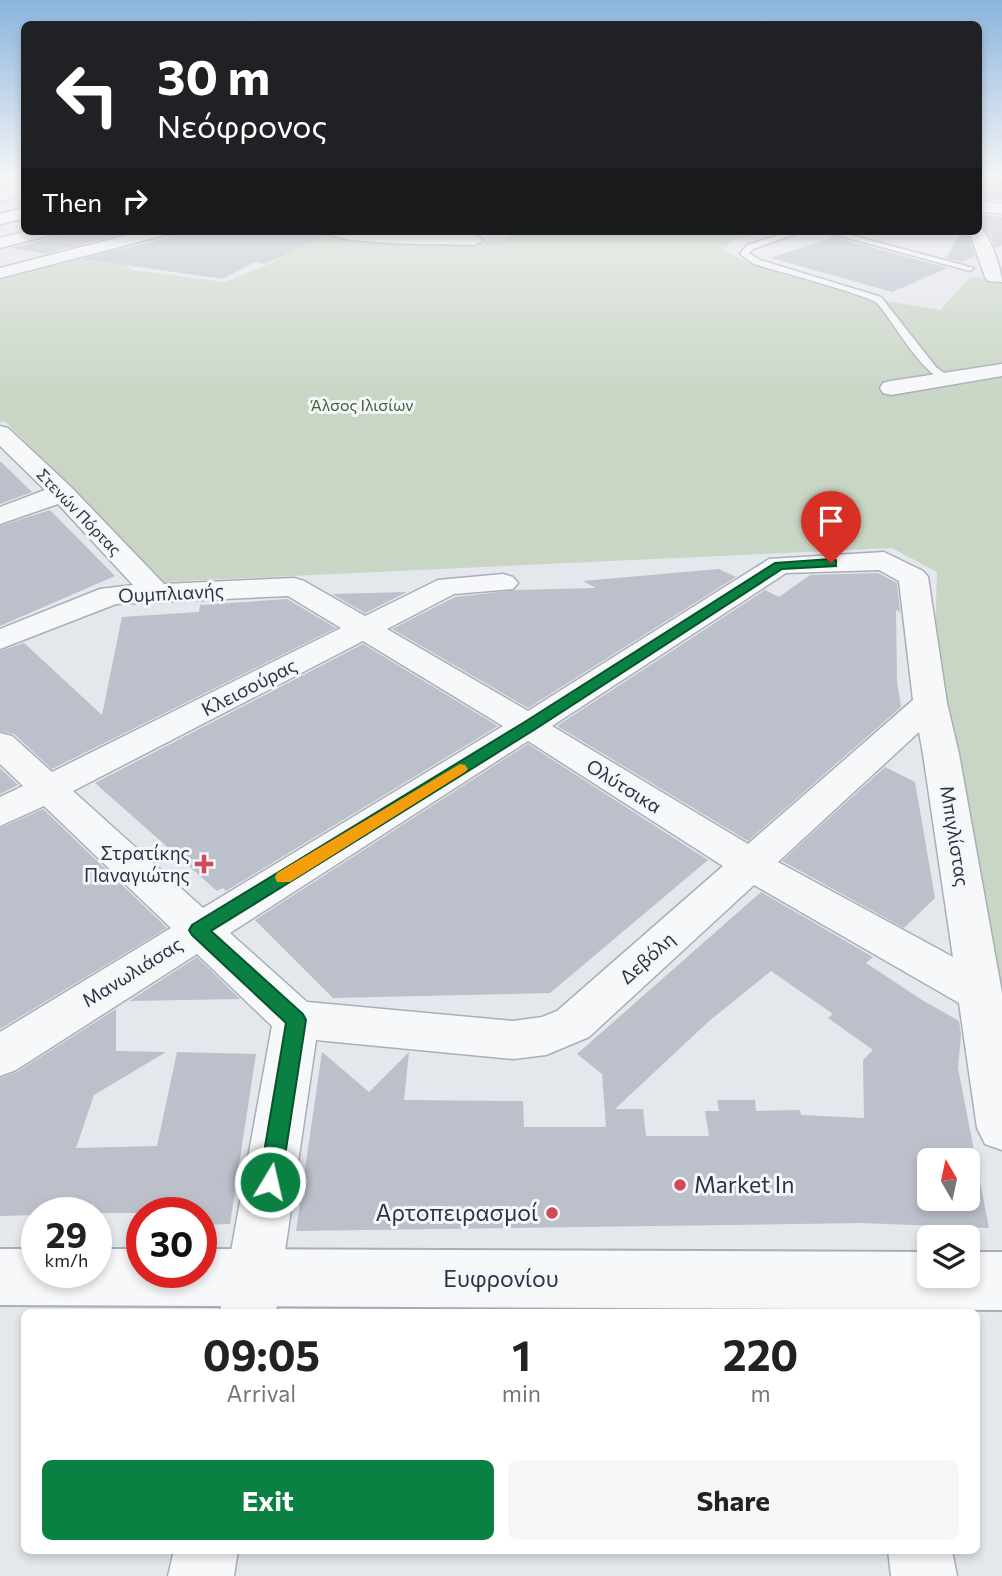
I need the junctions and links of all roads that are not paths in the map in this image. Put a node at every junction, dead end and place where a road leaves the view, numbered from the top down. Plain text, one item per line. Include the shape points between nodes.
1 (96, 249) edge
2 (749, 249) edge
3 (894, 249) edge
4 (985, 249) edge
5 (970, 268) dead end
6 (0, 273) edge
7 (998, 277) edge
8 (1002, 370) edge
9 (944, 378) junction
10 (891, 388) dead end
11 (0, 433) edge
12 (62, 493) junction
13 (0, 516) edge
14 (884, 561) joint
15 (503, 583) dead end
16 (267, 588) joint
17 (156, 593) junction
18 (365, 628) junction
19 (0, 640) edge
20 (930, 703) junction
21 (528, 726) junction
22 (0, 744) edge
23 (48, 789) junction
24 (0, 813) edge
25 (751, 865) junction
26 (198, 930) junction
27 (980, 993) junction
28 (296, 1020) junction
29 (0, 1056) edge
30 (1002, 1128) edge
31 (0, 1277) edge
32 (1002, 1281) edge
33 (251, 1295) edge
34 (882, 1297) edge
35 (205, 1554) edge
36 (921, 1554) edge
37 (201, 1576) edge
38 (924, 1576) edge

1 - 6 street
2 - 9 lane via 744,254 757,262 878,299
3 - 5 lane
4 - 7 street
8 - 9 street
9 - 10 street
11 - 12 street, Στενών Πόρτας
12 - 13 street
12 - 17 street, Στενών Πόρτας
14 - 20 street, Μπιγλίστας via 913,577
14 - 21 street, Μανωλιάσας via 779,565
15 - 18 street, Κλεισούρας via 448,586
16 - 17 street, Ουμπλιανής
16 - 18 street, Ολύτσικα via 294,587
17 - 19 street, Ουμπλιανής via 111,595
18 - 21 street, Ολύτσικα
18 - 23 street, Κλεισούρας
20 - 25 street, Δεβόλη
20 - 27 street, Μπιγλίστας
21 - 25 street, Ολύτσικα
21 - 26 street, Μανωλιάσας
22 - 23 street
23 - 24 street, Κλεισούρας
23 - 26 street
25 - 27 street, Ολύτσικα
25 - 28 street, Δεβόλη via 573,1024 545,1036 513,1040
26 - 28 street
26 - 29 street, Μανωλιάσας
27 - 30 street, Μπιγλίστας
28 - 33 street
31 - 33 street, Ευφρονίου
32 - 34 street, Ευφρονίου
33 - 34 street, Ευφρονίου
35 - 37 street
36 - 38 street

